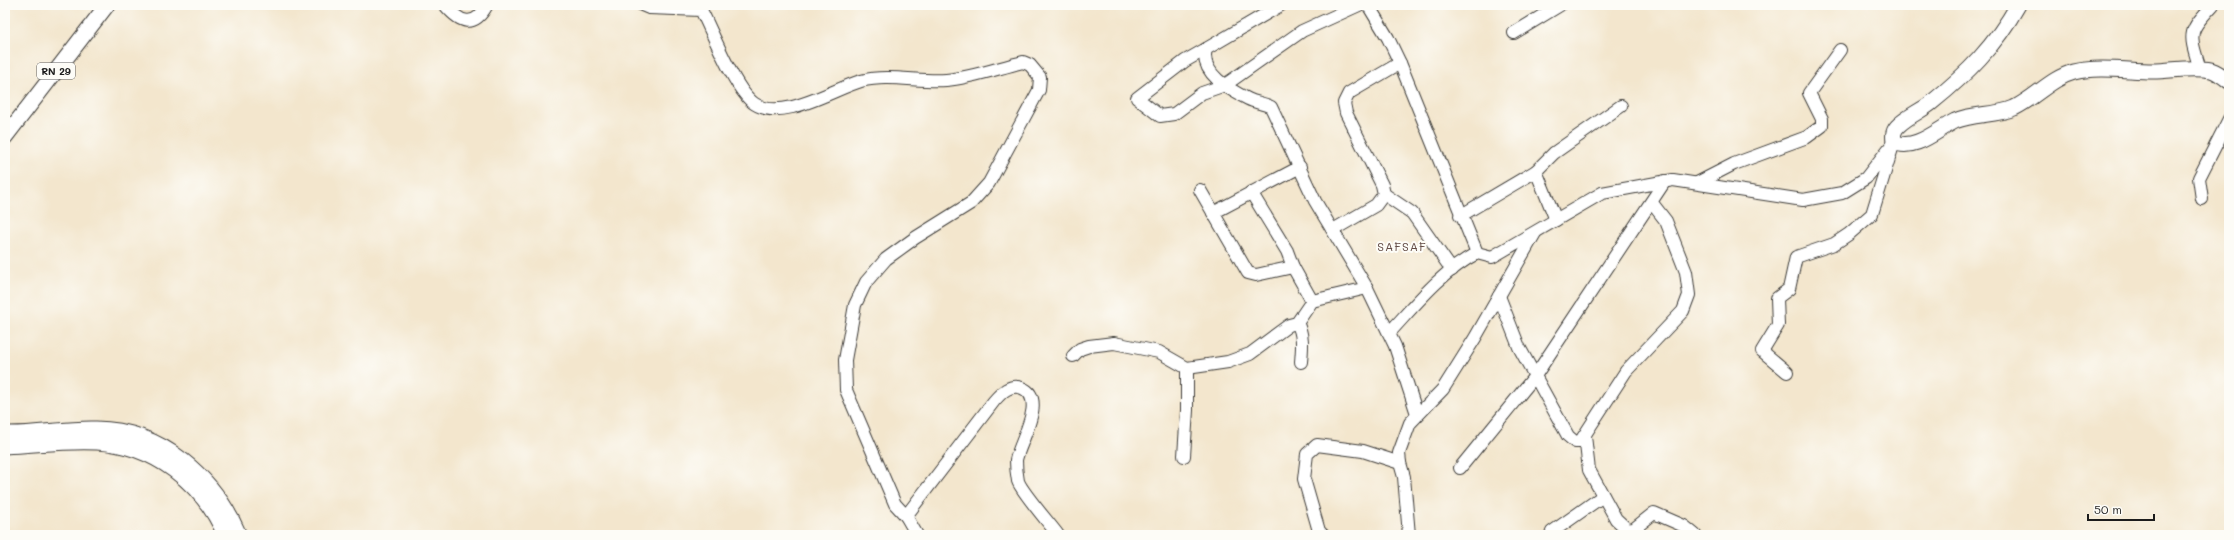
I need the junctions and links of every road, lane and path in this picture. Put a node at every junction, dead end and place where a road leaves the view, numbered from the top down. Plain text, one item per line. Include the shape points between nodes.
1 (107, 5) edge
2 (445, 5) edge
3 (486, 5) edge
4 (642, 5) edge
5 (1281, 5) edge
6 (1359, 5) edge
7 (1368, 5) edge
8 (1560, 5) edge
9 (2018, 5) edge
10 (2213, 5) edge
11 (1514, 33) dead end
12 (1206, 49) junction
13 (1840, 50) dead end
14 (1400, 63) junction
15 (2200, 69) junction
16 (2229, 81) edge
17 (1225, 85) junction
18 (1621, 106) dead end
19 (2229, 119) edge
20 (5, 137) edge
21 (1894, 142) junction
22 (1300, 167) junction
23 (1536, 171) junction
24 (1665, 181) junction
25 (1697, 183) junction
26 (1200, 190) dead end
27 (1251, 192) junction
28 (1384, 194) junction
29 (2202, 198) dead end
30 (1652, 203) junction
31 (1213, 213) junction
32 (1460, 216) junction
33 (1556, 220) junction
34 (1333, 230) junction
35 (1535, 232) junction
36 (1476, 253) junction
37 (1292, 267) junction
38 (1452, 270) junction
39 (1367, 288) junction
40 (1499, 296) junction
41 (1312, 301) junction
42 (1297, 323) junction
43 (1389, 333) junction
44 (1073, 356) dead end
45 (1301, 362) dead end
46 (1186, 368) junction
47 (1787, 372) dead end
48 (1535, 376) junction
49 (1417, 414) junction
50 (5, 434) edge
51 (1586, 436) junction
52 (5, 446) edge
53 (1184, 456) dead end
54 (1400, 463) junction
55 (1460, 468) dead end
56 (1603, 496) junction
57 (906, 516) junction
58 (225, 535) edge
59 (239, 535) edge
60 (917, 535) edge
61 (1058, 535) edge
62 (1323, 535) edge
63 (1409, 535) edge
64 (1551, 535) edge
65 (1695, 535) edge

1 - 20 main road, RN 29
2 - 3 street via 453,14 472,22 481,16
4 - 57 street via 649,8 701,10 740,89 755,104 767,109 778,110 796,106 862,81 890,78 946,80 1023,62 1030,65 1040,77 1039,90 989,183 971,203 915,238 886,260 866,282 855,305 845,360 846,390 880,465 894,504
5 - 12 street
6 - 17 street via 1302,31
7 - 14 street
8 - 11 street
9 - 21 main road via 2004,29 1982,57 1929,104 1898,126 1893,133
10 - 15 street via 2195,24 2192,32
12 - 17 street via 1204,57 1209,69 1218,81
12 - 17 street via 1185,61 1138,98 1160,116 1174,114 1202,93
13 - 25 street via 1809,93 1822,119 1822,126 1807,137 1734,164
14 - 28 street via 1349,93 1344,103 1346,113 1382,185
14 - 32 street
15 - 16 main road via 2213,71
15 - 21 main road via 2074,72 2056,80 2014,108 1957,120 1919,142 1900,145
17 - 22 street via 1248,99 1271,107
18 - 23 street via 1554,153
19 - 29 street via 2199,178
21 - 25 street via 1866,178 1842,193 1804,200
21 - 47 street via 1872,214 1834,244 1796,257 1789,289 1777,298 1778,325 1762,351
22 - 27 street
22 - 34 street via 1315,201
23 - 32 street
23 - 33 street
24 - 25 street
24 - 30 street
24 - 33 street via 1602,193
26 - 31 street
27 - 31 street
27 - 37 street via 1287,251
28 - 34 street via 1376,205
28 - 38 street via 1412,213
30 - 48 street
30 - 51 street via 1669,229 1686,272 1689,295 1683,311 1626,371
31 - 37 street via 1248,273 1256,275
32 - 36 street
33 - 35 street
34 - 39 street
35 - 36 street via 1492,257
35 - 40 street
36 - 38 street
37 - 41 street
38 - 43 street via 1438,281
39 - 41 street
39 - 43 street
40 - 48 street via 1519,347
40 - 49 street via 1443,389
41 - 42 street
42 - 45 street via 1302,343
42 - 46 street via 1290,325 1250,354 1228,362
43 - 49 street
44 - 46 street via 1090,346 1114,343 1159,352
46 - 53 street
48 - 51 street via 1568,436 1575,442 1580,442
48 - 55 street
49 - 54 street via 1410,423 1399,453
50 - 59 main road via 98,429 122,432 144,439 186,462 203,478 218,496
51 - 56 street via 1589,470
52 - 58 main road via 97,442 140,451 160,460 195,486
54 - 62 street via 1362,451 1317,445 1312,448 1306,454 1304,479 1317,525
54 - 63 street via 1404,477
56 - 64 street
56 - 65 street via 1616,519 1630,532 1654,513 1684,526
57 - 60 street
57 - 61 street via 994,401 1004,390 1015,386 1023,388 1032,397 1033,412 1016,460 1018,482

